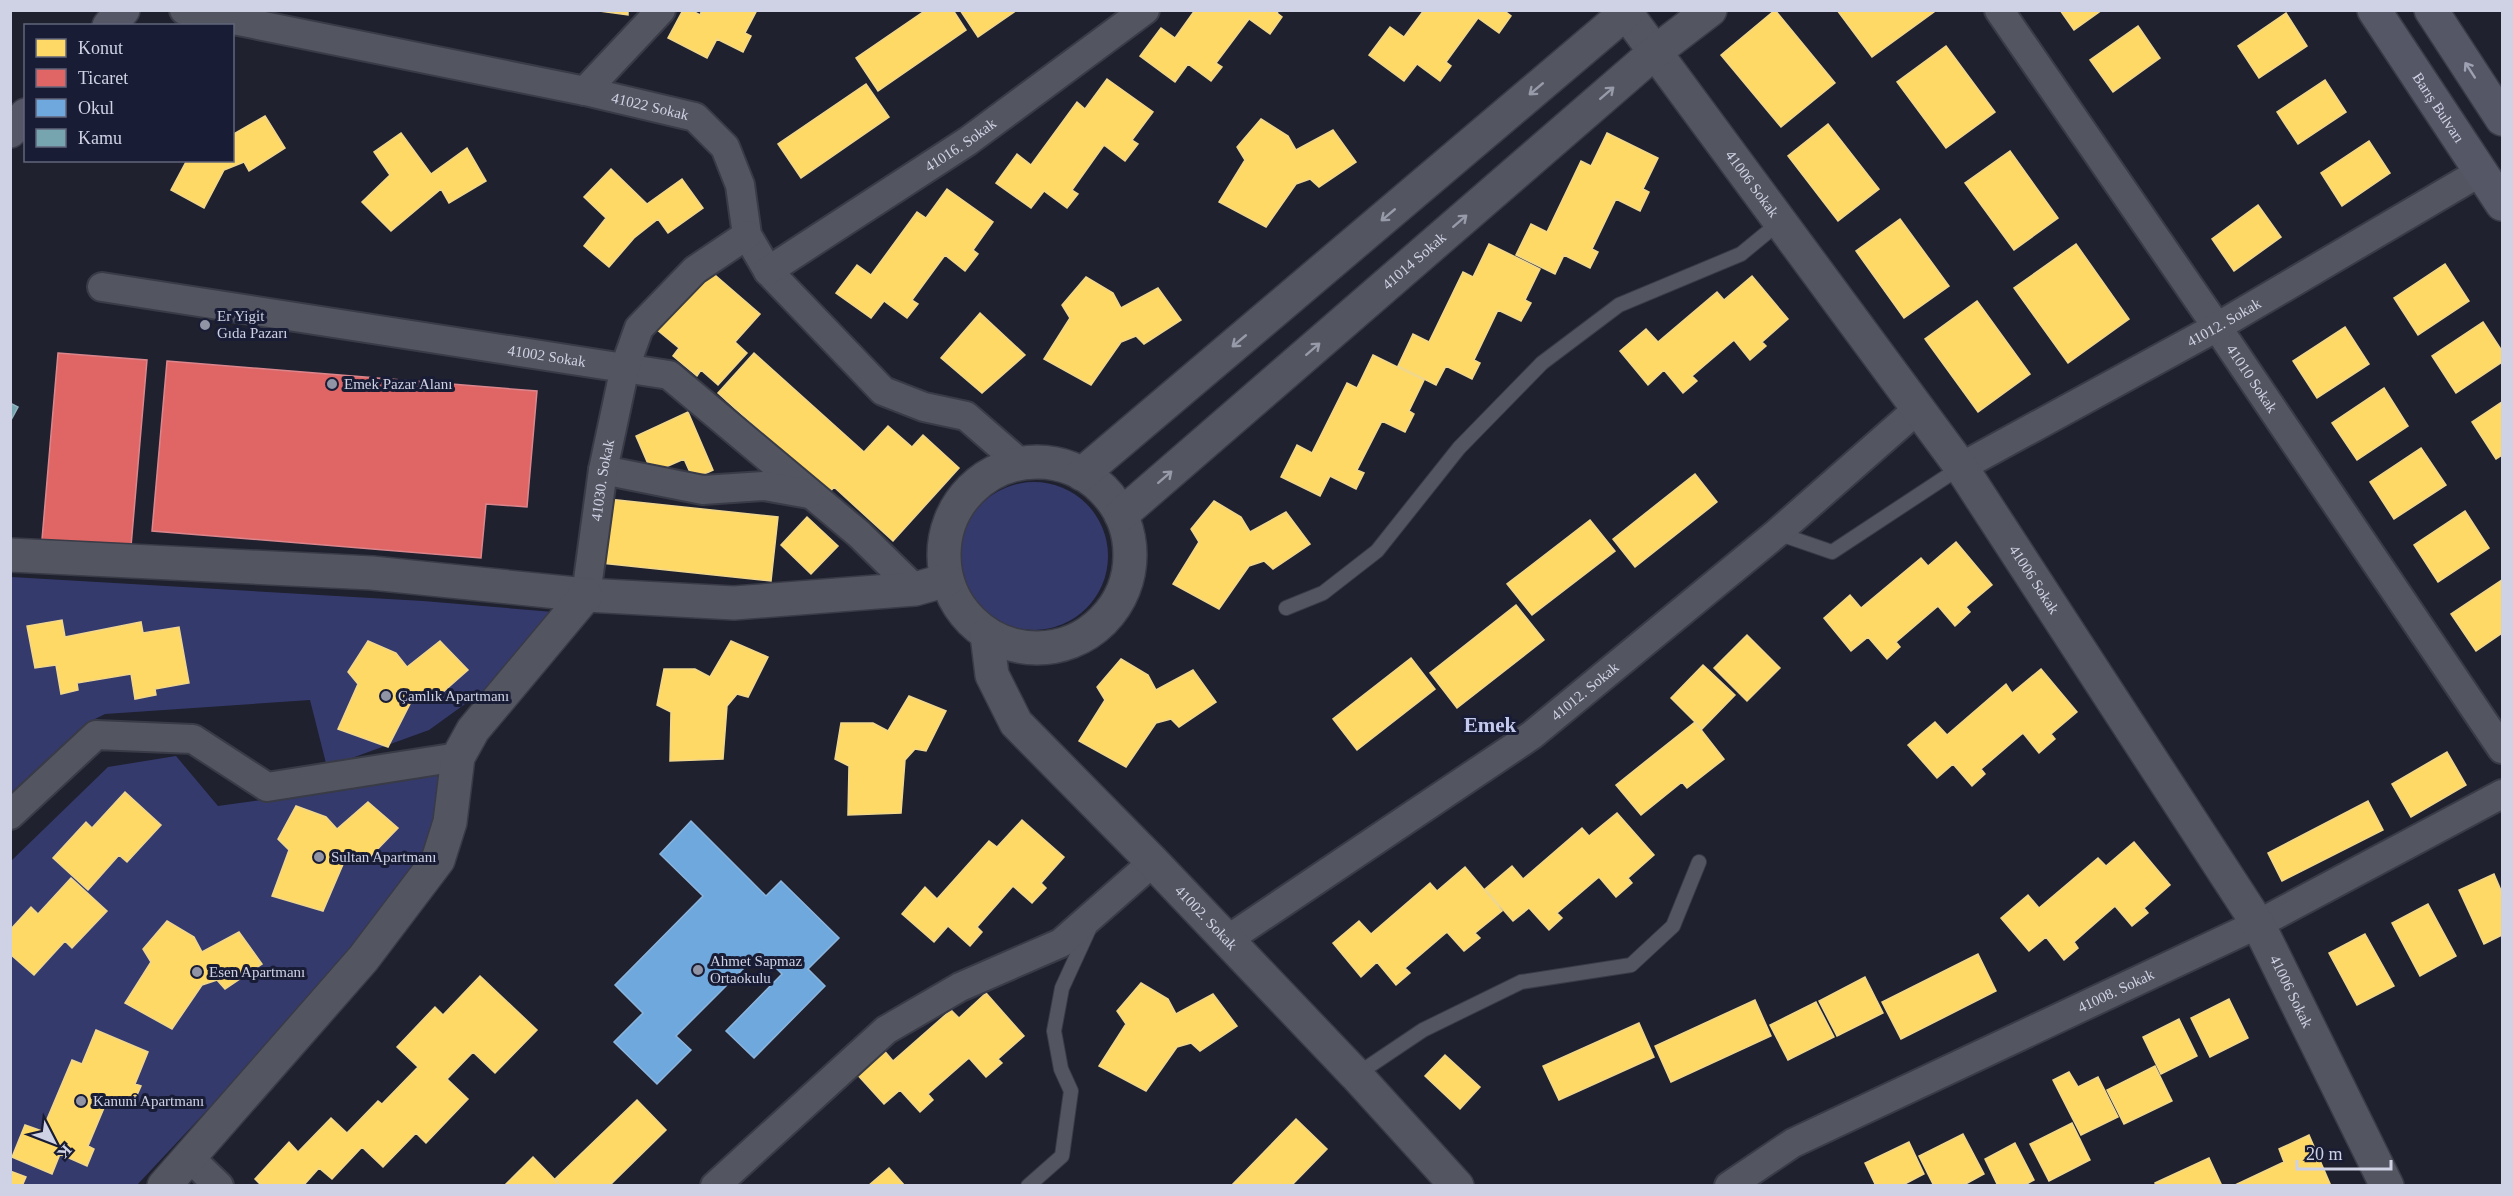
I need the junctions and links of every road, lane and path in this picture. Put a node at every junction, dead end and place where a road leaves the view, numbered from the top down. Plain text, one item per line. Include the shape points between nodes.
1 (123, 10) edge
2 (184, 10) edge
3 (661, 10) edge
4 (1145, 10) edge
5 (1710, 10) edge
6 (1999, 10) edge
7 (2374, 10) edge
8 (2431, 10) edge
9 (1626, 11) edge
10 (111, 24) edge
11 (1655, 52) junction
12 (585, 91) junction
13 (24, 117) edge
14 (2502, 119) edge
15 (10, 131) edge
16 (2492, 165) edge
17 (2502, 204) edge
18 (1780, 222) junction
19 (747, 235) junction
20 (768, 271) junction
21 (102, 287) dead end
22 (2217, 327) junction
23 (625, 367) junction
24 (1919, 408) junction
25 (1020, 463) junction
26 (1961, 467) junction
27 (603, 470) junction
28 (1082, 474) junction
29 (812, 494) junction
30 (1121, 515) junction
31 (1777, 533) junction
32 (10, 555) edge
33 (947, 580) junction
34 (915, 589) junction
35 (586, 595) junction
36 (1286, 608) dead end
37 (987, 635) junction
38 (2502, 749) edge
39 (458, 757) junction
40 (2502, 794) edge
41 (10, 815) edge
42 (1153, 862) junction
43 (1699, 862) dead end
44 (1097, 911) junction
45 (2258, 924) junction
46 (1227, 940) junction
47 (1356, 1075) junction
48 (190, 1158) junction
49 (164, 1185) edge
50 (219, 1185) edge
51 (716, 1185) edge
52 (1028, 1185) edge
53 (1457, 1185) edge
54 (1729, 1185) edge
55 (2386, 1185) edge

1 - 10 main road
2 - 12 street, 41022 Sokak
3 - 12 street
4 - 20 street, 41016. Sokak via 968,141
5 - 11 street, 41014 Sokak
6 - 22 street, 41010 Sokak
7 - 16 main road, Barış Bulvarı
14 -> 8 main road
9 - 11 street, 41006 Sokak
9 -> 28 street
11 - 18 street, 41006 Sokak
30 -> 11 street, 41014 Sokak
12 - 19 street, 41022 Sokak via 695,117 725,147 740,184
13 - 15 main road
16 - 17 main road, Barış Bulvarı
16 - 22 street, 41012. Sokak
18 - 24 street, 41006 Sokak
18 - 36 lane via 1741,254 1618,305 1542,363 1459,448 1377,551 1323,593
19 - 20 street, 41022 Sokak
19 - 23 street, 41030. Sokak via 695,270 639,328
20 - 25 street, 41022 Sokak via 884,391 924,407 966,416
21 - 23 street, 41002 Sokak
22 - 26 street, 41012. Sokak
22 - 38 street, 41010 Sokak
23 - 27 street, 41030. Sokak
23 - 29 street, 41002 Sokak via 669,375
24 - 26 street, 41006 Sokak
24 - 31 street, 41012. Sokak
25 - 28 street via 1063,463
25 - 33 street via 996,470 969,489 947,525 943,557
26 - 31 lane via 1832,552
26 - 45 street, 41006 Sokak
27 - 29 street via 703,490 764,486
27 - 35 street, 41030. Sokak
28 - 30 street via 1100,484
29 - 34 street, 41002 Sokak
30 - 37 street via 1132,549 1128,582 1114,609 1091,632 1049,648 1017,647
31 - 46 street, 41012. Sokak via 1532,735
32 - 35 street via 372,573
33 - 34 street
33 - 37 street via 963,613
34 - 35 street via 734,603
35 - 39 street via 473,730
37 - 42 street, 41002. Sokak via 992,675 1016,723
39 - 41 street via 267,787 193,739 96,735
39 - 48 street via 450,822 438,860 363,959
40 - 45 street, 41008. Sokak
42 - 44 street
42 - 46 street, 41002. Sokak
43 - 47 lane via 1673,926 1631,965 1521,982 1423,1030
44 - 51 street via 1061,943 960,987 886,1030
44 - 52 lane via 1062,988 1054,1030 1061,1069 1071,1091 1062,1156
45 - 54 street, 41008. Sokak via 1793,1143
45 - 55 street, 41006 Sokak
46 - 47 street, 41002. Sokak
47 - 53 street, 41002. Sokak
48 - 49 street
48 - 50 street

